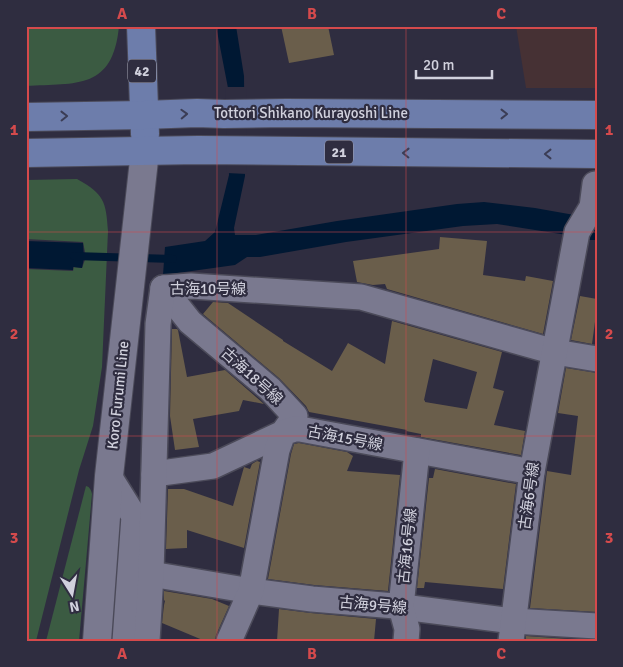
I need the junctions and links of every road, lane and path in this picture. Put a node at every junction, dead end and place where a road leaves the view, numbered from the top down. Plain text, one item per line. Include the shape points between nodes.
1 (141, 26) edge
2 (144, 115) junction
3 (597, 115) edge
4 (26, 117) edge
5 (146, 151) junction
6 (26, 153) edge
7 (597, 154) edge
8 (595, 184) dead end
9 (163, 288) junction
10 (555, 352) junction
11 (597, 359) edge
12 (283, 432) junction
13 (417, 451) junction
14 (532, 472) junction
15 (154, 474) junction
16 (109, 476) junction
17 (151, 574) junction
18 (250, 591) junction
19 (401, 607) junction
20 (597, 626) edge
21 (512, 631) edge
22 (97, 641) edge
23 (125, 641) edge
24 (147, 641) edge
25 (229, 641) edge
26 (406, 641) edge

1 - 2 main road, 42
2 -> 3 main road, Tottori Shikano Kurayoshi Line via 286,112
4 -> 2 main road, Tottori Shikano Kurayoshi Line
2 - 5 main road, 42
5 - 6 main road, 21
7 -> 5 main road, 21
5 - 16 main road, Koro Furumi Line
8 - 10 street, 古海6号線 via 592,207 577,232
9 - 10 street, 古海10号線 via 191,286 361,297
9 - 12 street, 古海18号線 via 190,322 270,389 295,416
9 - 15 street, 古海10号線 via 158,324
10 - 11 street, 古海10号線
10 - 14 street, 古海6号線
12 - 13 street, 古海15号線 via 300,429
12 - 15 street via 213,466
12 - 18 street
13 - 14 street, 古海15号線
13 - 19 street, 古海16号線
14 - 21 street, 古海6号線
15 - 17 street, 古海10号線
16 - 22 main road, Koro Furumi Line
16 - 23 street via 134,516
17 - 18 street, 古海9号線
17 - 24 street, 古海10号線
18 - 19 street, 古海9号線
18 - 25 street
19 - 21 street, 古海9号線
19 - 26 street, 古海16号線
20 - 21 street, 古海9号線

